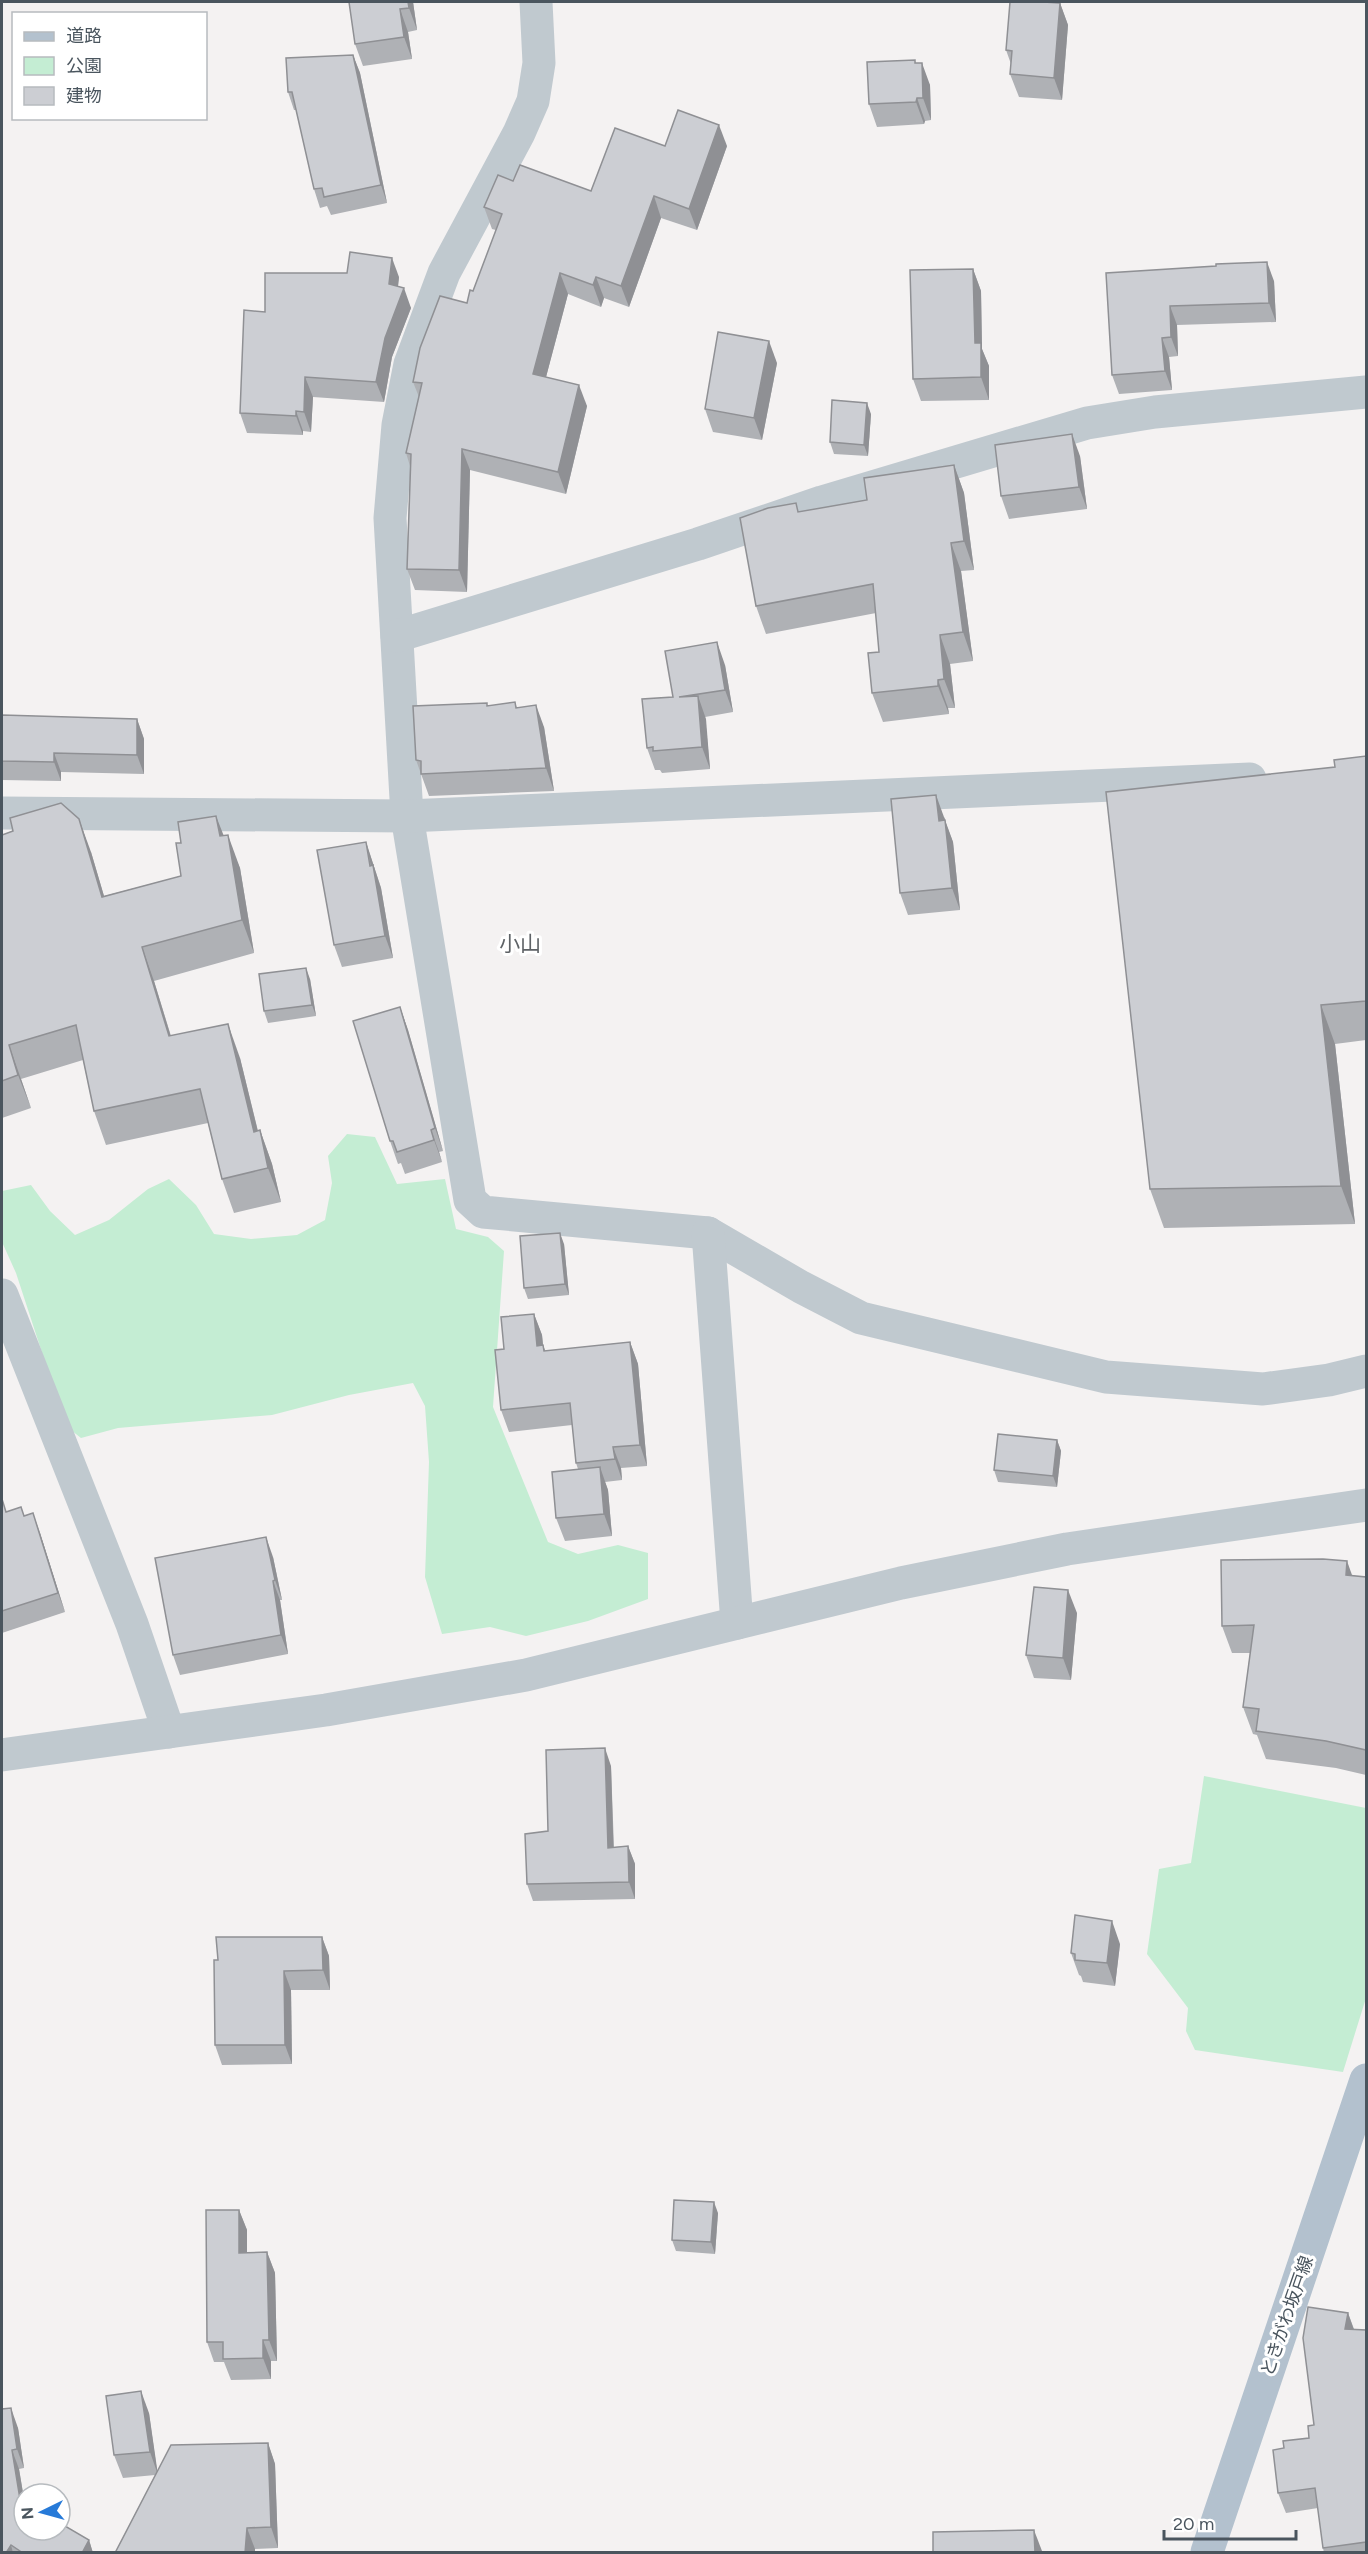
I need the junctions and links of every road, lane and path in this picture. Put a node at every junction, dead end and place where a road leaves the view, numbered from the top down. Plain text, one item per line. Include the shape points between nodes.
1 (537, 2) edge
2 (1366, 392) edge
3 (397, 636) junction
4 (1284, 778) edge
5 (2, 813) edge
6 (407, 816) junction
7 (708, 1233) junction
8 (2, 1295) edge
9 (1366, 1371) edge
10 (1366, 1505) edge
11 (737, 1623) junction
12 (169, 1732) junction
13 (2, 1755) edge
14 (1366, 2080) edge
15 (1207, 2553) edge

1 - 3 street via 539,63 533,101 444,273 410,364 398,425 390,518
2 - 3 street via 1155,412 1088,423
3 - 6 street
4 - 6 street
5 - 6 street
6 - 7 street via 470,1200 483,1212
7 - 9 street via 861,1318 1106,1377 1263,1389
7 - 11 street
8 - 12 street via 132,1624
10 - 11 street via 1066,1549 901,1583
11 - 12 street via 526,1675 326,1710
12 - 13 street
14 - 15 main road, ときがわ坂戸線

